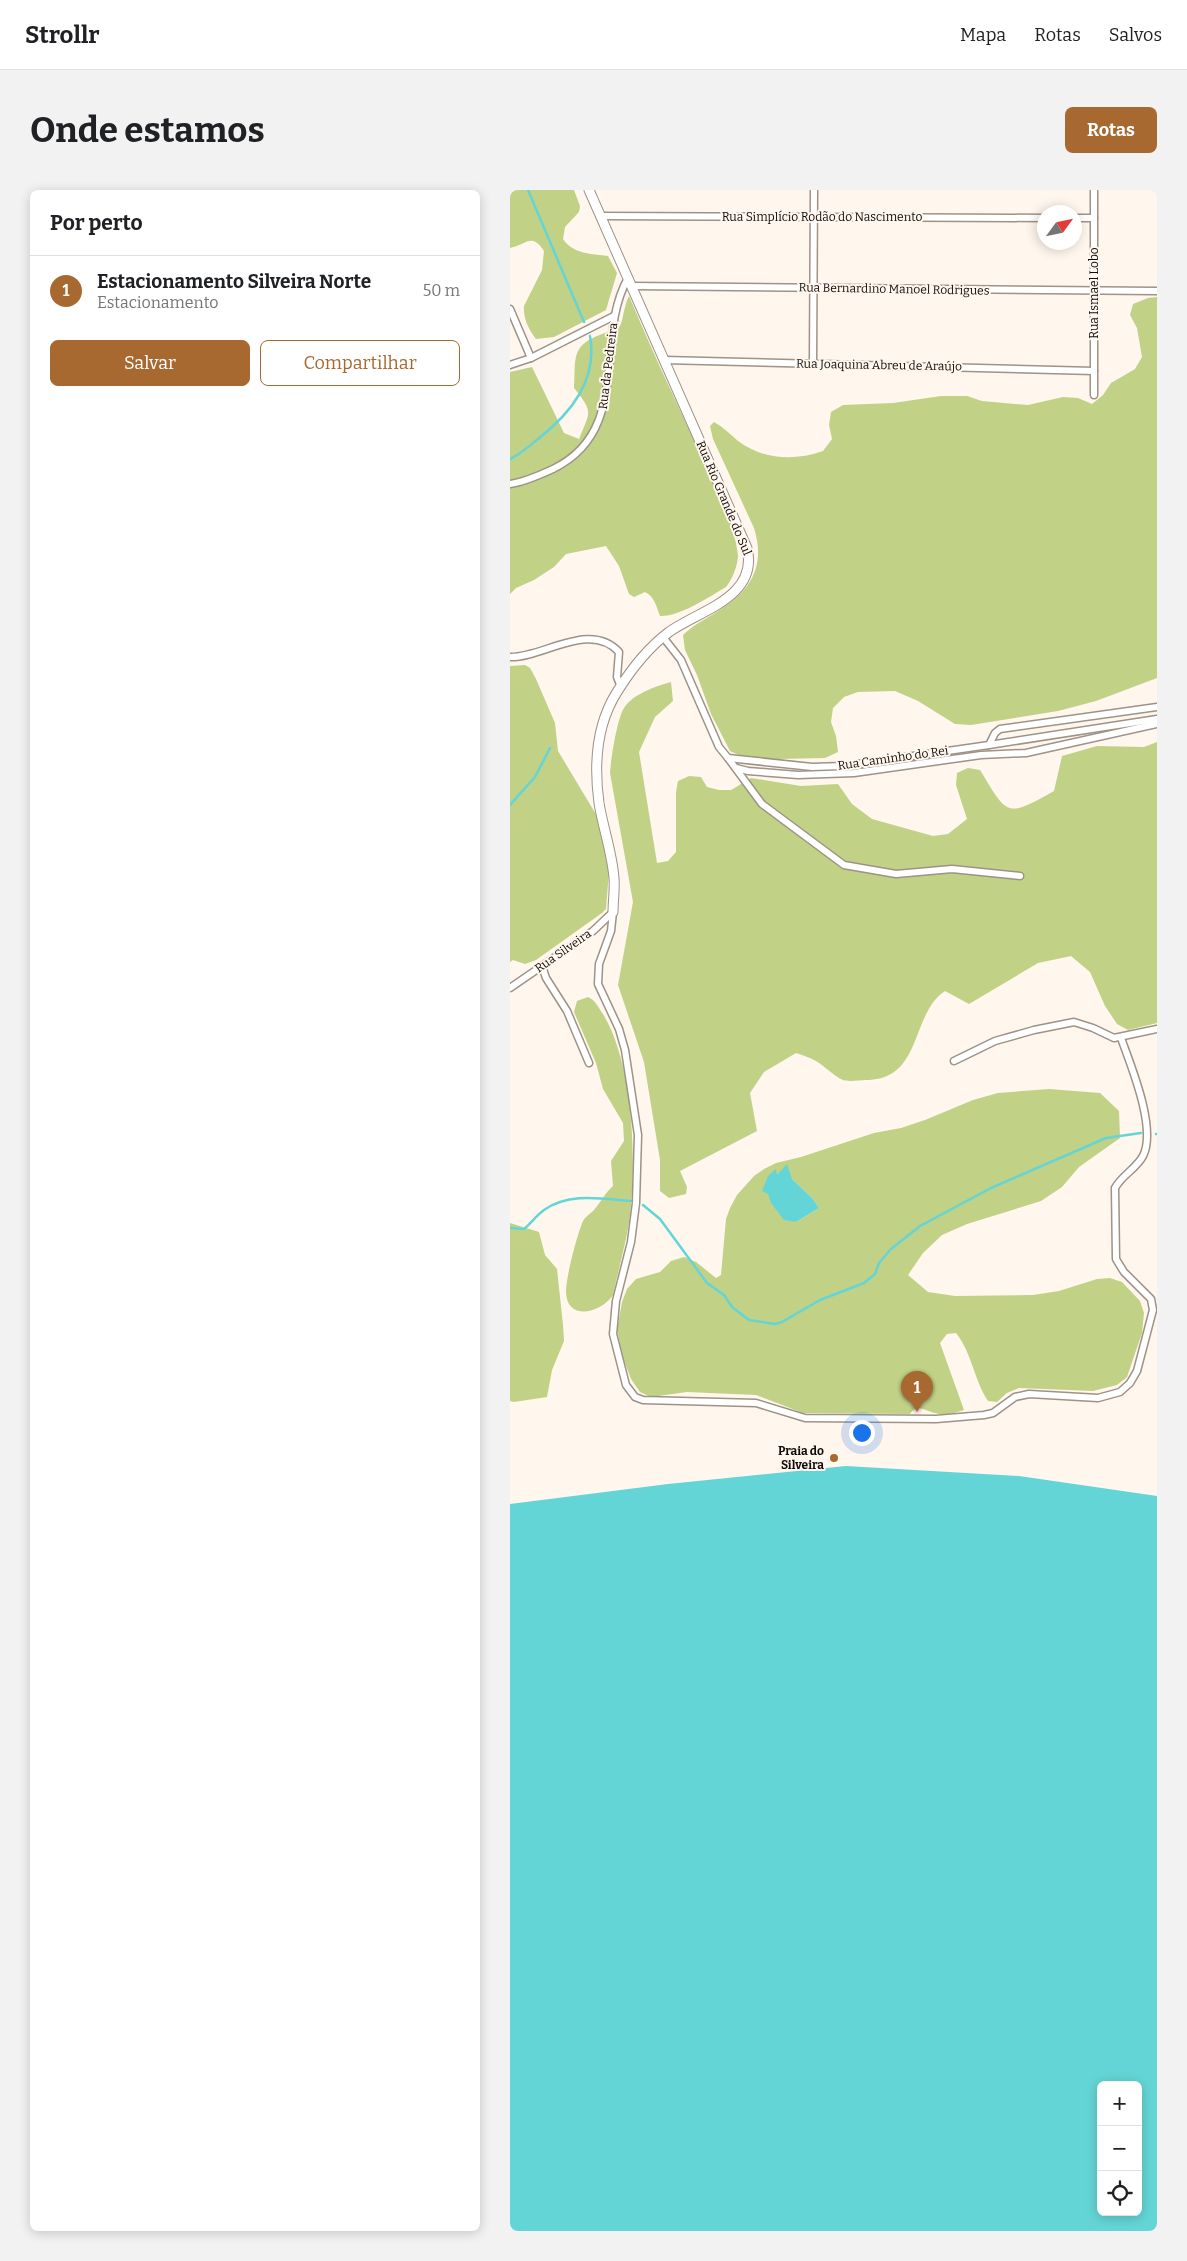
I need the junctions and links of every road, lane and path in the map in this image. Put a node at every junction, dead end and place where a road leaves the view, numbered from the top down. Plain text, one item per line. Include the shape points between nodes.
1 (589, 190) edge
2 (814, 190) edge
3 (1094, 190) edge
4 (600, 216) junction
5 (814, 217) junction
6 (1037, 218) edge
7 (1082, 218) edge
8 (1094, 218) junction
9 (630, 282) junction
10 (814, 288) junction
11 (1094, 291) junction
12 (1157, 291) edge
13 (510, 309) edge
14 (614, 316) junction
15 (532, 358) junction
16 (664, 360) junction
17 (813, 364) junction
18 (510, 365) edge
19 (1094, 371) junction
20 (1094, 395) dead end
21 (510, 484) edge
22 (663, 637) junction
23 (510, 657) edge
24 (620, 687) junction
25 (1157, 707) edge
26 (1157, 719) edge
27 (1157, 724) edge
28 (988, 745) junction
29 (728, 758) junction
30 (736, 768) junction
31 (1020, 876) dead end
32 (613, 912) junction
33 (542, 966) junction
34 (510, 988) edge
35 (1157, 1029) edge
36 (1121, 1038) junction
37 (954, 1061) dead end
38 (589, 1063) dead end

1 - 4 street, Rua Rio Grande do Sul
2 - 5 street
3 - 8 street, Rua Ismael Lobo
4 - 5 street, Rua Simplício Rodão do Nascimento
4 - 9 street, Rua Rio Grande do Sul
5 - 6 street, Rua Simplício Rodão do Nascimento
5 - 10 street
7 - 8 street
8 - 11 street, Rua Ismael Lobo
9 - 10 street, Rua Bernardino Manoel Rodrigues
9 - 14 street, Rua da Pedreira via 622,288
9 - 16 street, Rua Rio Grande do Sul
10 - 11 street, Rua Bernardino Manoel Rodrigues
10 - 17 street
11 - 12 street, Rua Bernardino Manoel Rodrigues
11 - 19 street, Rua Ismael Lobo
13 - 15 street
14 - 15 street
14 - 21 street, Rua da Pedreira via 603,414 591,436 573,458 562,465
15 - 18 street
16 - 17 street, Rua Joaquina Abreu de Araújo
16 - 22 street, Rua Rio Grande do Sul via 750,560 748,570 736,589 719,604
17 - 19 street, Rua Joaquina Abreu de Araújo
19 - 20 street, Rua Ismael Lobo
22 - 24 street, Rua Rio Grande do Sul
22 - 29 street via 681,660 719,747
23 - 24 street via 529,655 576,640 603,642 613,645 619,652
24 - 32 street, Rua Rio Grande do Sul via 605,715 597,754 599,803 614,878
25 - 28 street via 1000,729
26 - 28 street, Rua Caminho do Rei
27 - 30 street via 1026,753 981,755 854,773 790,774 748,772
28 - 29 street, Rua Caminho do Rei via 844,766 812,767
29 - 30 street
30 - 31 street via 762,804 844,865 896,874 952,869
32 - 33 street, Rua Silveira via 593,931
32 - 36 street via 611,931 599,964 598,984 625,1050 638,1135 636,1203 631,1242 616,1301 613,1334 626,1385 635,1397 647,1401 756,1403 804,1418 936,1419 993,1413 1015,1398 1029,1394 1098,1398 1122,1390 1137,1371 1153,1310 1151,1299 1119,1265 1114,1250 1115,1188 1142,1158 1147,1134 1142,1102
33 - 34 street, Rua Silveira
33 - 38 street
35 - 36 street
36 - 37 street via 1074,1022 995,1041

